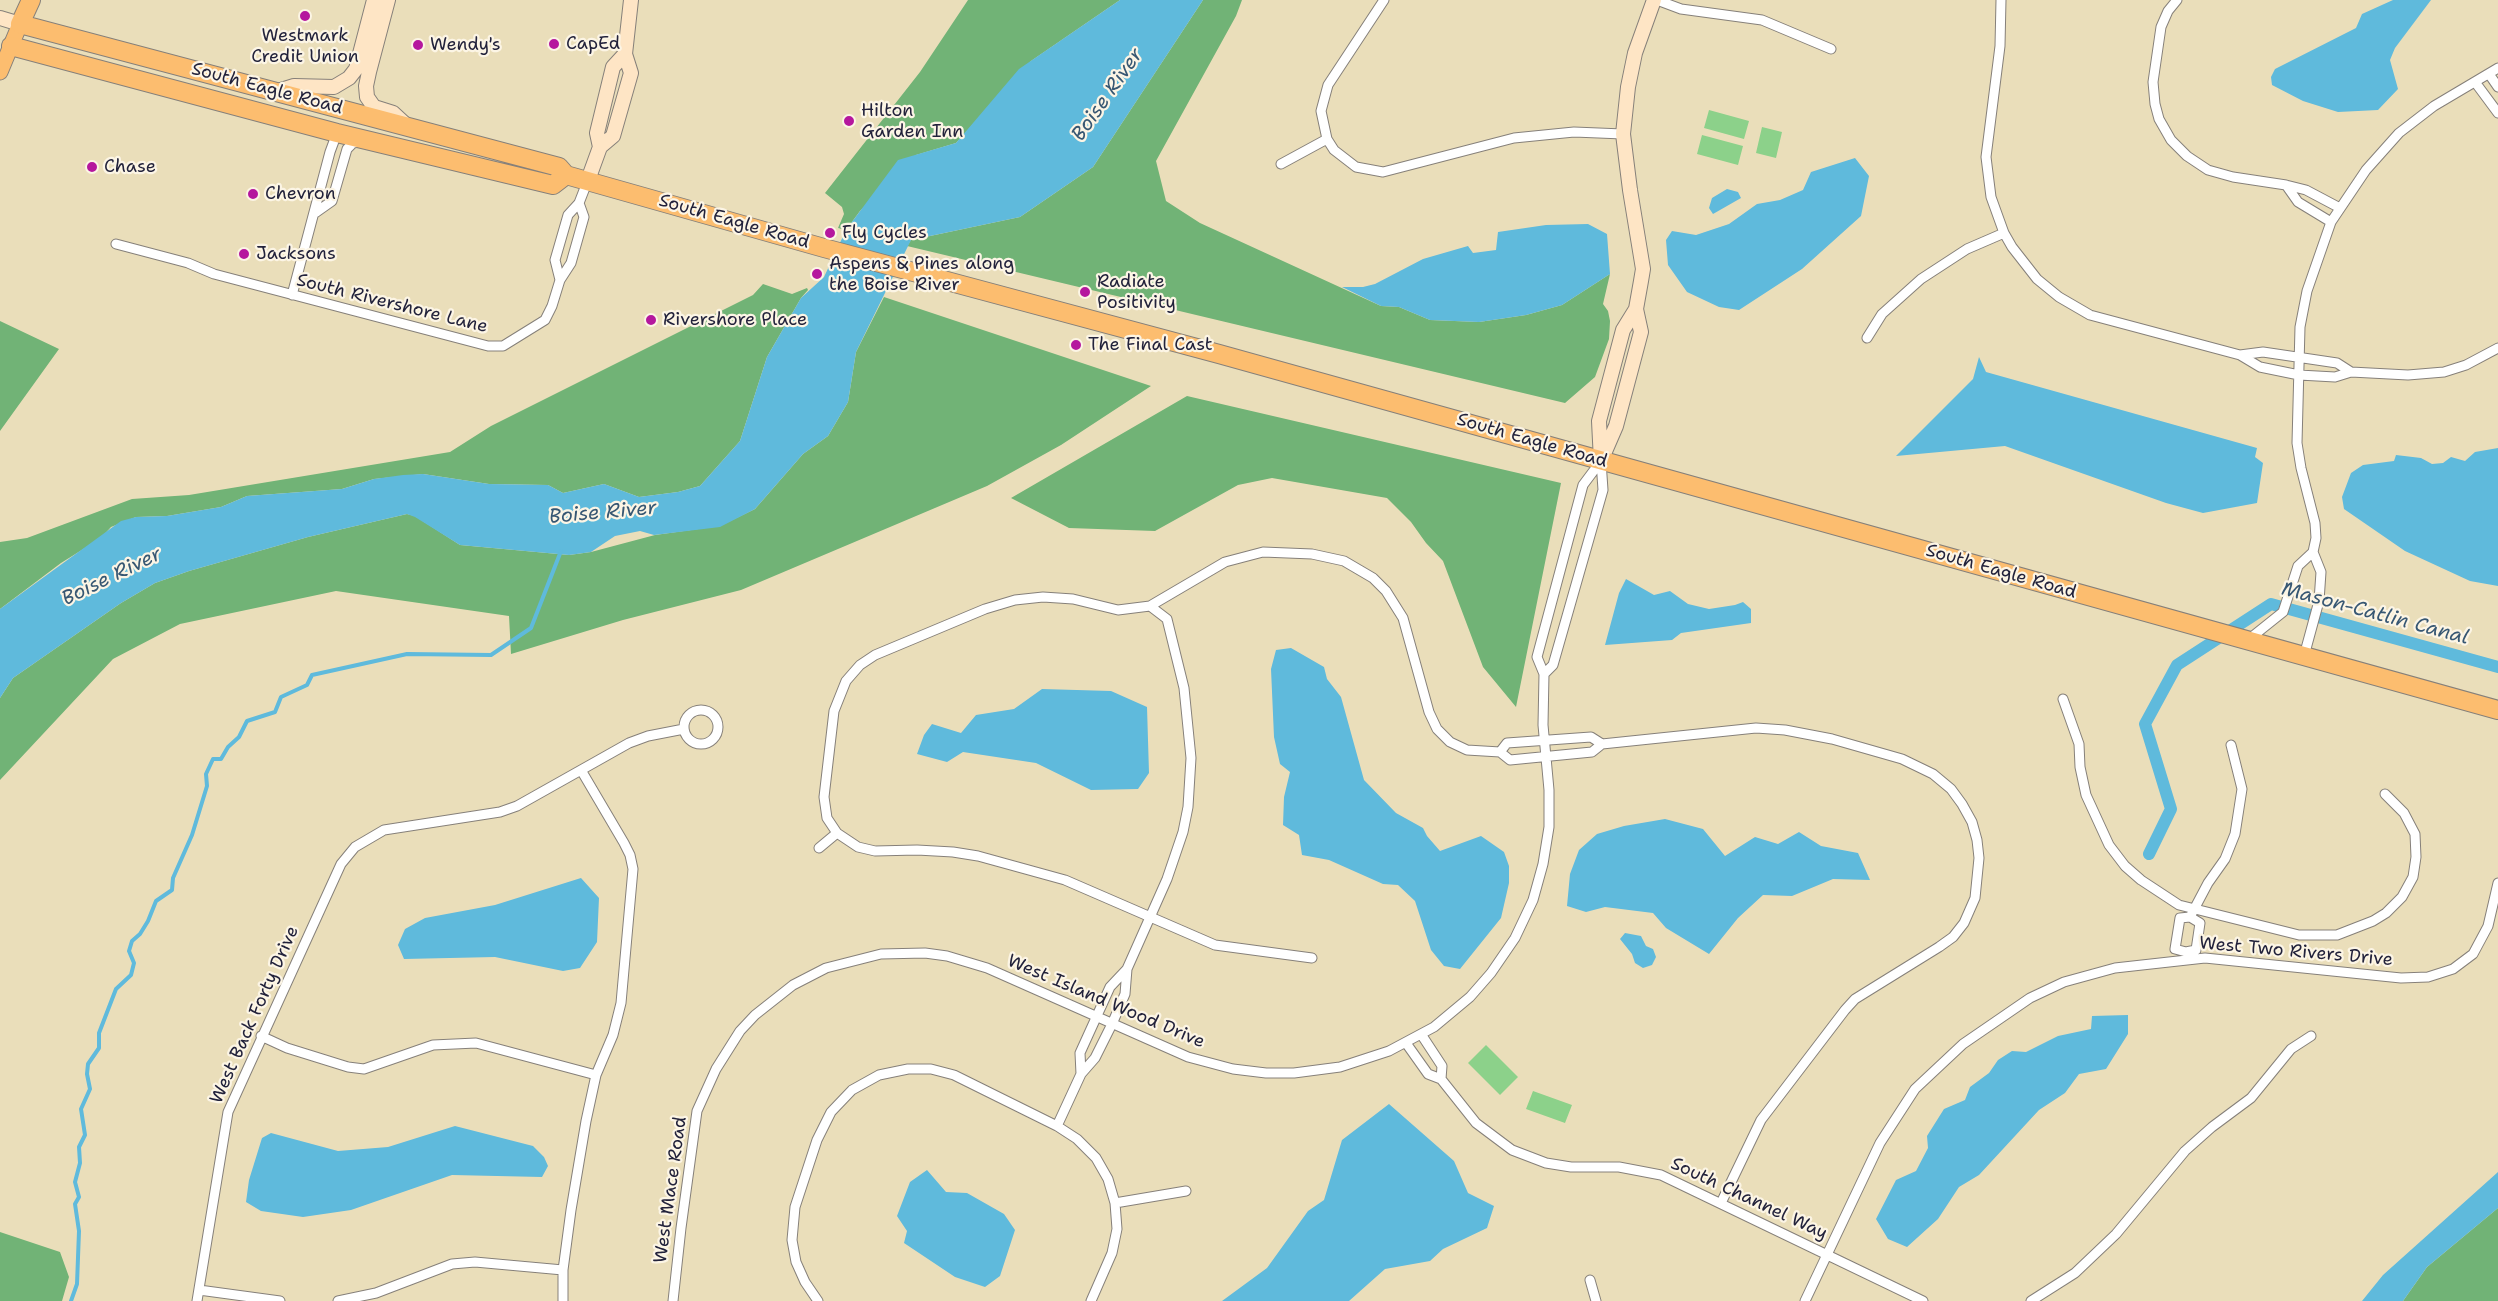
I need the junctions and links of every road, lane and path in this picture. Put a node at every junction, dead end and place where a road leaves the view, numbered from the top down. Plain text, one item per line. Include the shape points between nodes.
1 (31, 0) edge
2 (374, 0) edge
3 (387, 0) edge
4 (631, 0) edge
5 (1384, 0) edge
6 (1655, 0) edge
7 (2001, 0) edge
8 (2177, 0) edge
9 (0, 18) edge
10 (20, 24) junction
11 (6, 44) edge
12 (1832, 49) dead end
13 (2498, 68) edge
14 (0, 72) edge
15 (2489, 74) junction
16 (2475, 82) junction
17 (2498, 87) edge
18 (278, 92) junction
19 (2498, 113) edge
20 (414, 129) junction
21 (337, 133) junction
22 (1623, 134) junction
23 (1327, 139) junction
24 (369, 140) junction
25 (1281, 164) dead end
26 (566, 175) junction
27 (588, 180) junction
28 (2286, 185) junction
29 (579, 203) junction
30 (2340, 208) junction
31 (315, 213) junction
32 (2331, 222) junction
33 (2004, 233) junction
34 (116, 244) dead end
35 (560, 280) junction
36 (292, 295) junction
37 (1867, 338) dead end
38 (2498, 348) edge
39 (2240, 355) junction
40 (2299, 357) junction
41 (2351, 372) junction
42 (2299, 375) junction
43 (1600, 460) junction
44 (2313, 552) junction
45 (1149, 606) junction
46 (2248, 640) junction
47 (2304, 656) junction
48 (1544, 674) junction
49 (2063, 699) dead end
50 (2498, 710) edge
51 (684, 729) dead end
52 (1544, 740) junction
53 (1602, 744) junction
54 (2231, 745) dead end
55 (1500, 752) junction
56 (1545, 757) junction
57 (581, 770) junction
58 (2385, 794) dead end
59 (837, 833) junction
60 (819, 848) dead end
61 (2498, 883) edge
62 (2497, 895) edge
63 (2192, 913) junction
64 (1150, 918) junction
65 (2186, 956) junction
66 (1312, 958) dead end
67 (1127, 969) junction
68 (1095, 1017) junction
69 (1112, 1024) junction
70 (1421, 1034) junction
71 (261, 1036) junction
72 (2311, 1036) dead end
73 (1406, 1043) junction
74 (725, 1053) joint
75 (1081, 1074) junction
76 (596, 1075) junction
77 (1441, 1079) junction
78 (1057, 1126) junction
79 (1186, 1191) dead end
80 (1115, 1203) junction
81 (1721, 1203) junction
82 (1828, 1254) junction
83 (563, 1270) junction
84 (1590, 1280) dead end
85 (199, 1290) junction
86 (197, 1301) edge
87 (280, 1301) edge
88 (338, 1301) edge
89 (563, 1301) edge
90 (673, 1301) edge
91 (818, 1301) edge
92 (1091, 1301) edge
93 (1596, 1301) edge
94 (1805, 1301) edge
95 (1923, 1301) edge
96 (2031, 1301) edge

1 - 10 highway
2 - 18 street via 356,69 348,78 334,87 294,86
3 - 20 street via 366,86 368,97 374,107 393,113
4 - 27 street via 625,54 614,67 597,132 600,147
5 - 23 street via 1328,85 1321,111
6 - 12 street via 1680,9 1762,20
6 - 22 street via 1635,53
7 - 33 street via 2000,46 1986,156 1991,197
8 - 28 street via 2161,27 2153,82 2159,119 2171,140 2208,170
9 - 10 street, South Eagle Road
10 - 11 main road
10 - 18 highway, South Eagle Road
11 - 14 main road
11 - 21 highway, South Eagle Road
13 - 15 street
15 - 16 street
15 - 17 street
16 - 19 street
16 - 30 street via 2434,106 2399,134 2366,170
18 - 20 highway, South Eagle Road
20 - 21 highway via 379,132 352,126
20 - 26 highway, South Eagle Road via 559,167
21 - 24 highway, South Eagle Road
21 - 31 street
22 - 23 street via 1574,132 1514,138 1383,172 1369,171 1344,160
22 - 43 street via 1643,268 1636,309 1623,330 1599,421
23 - 25 street
24 - 26 highway, South Eagle Road via 553,185
24 - 31 street via 347,148 332,201
26 - 27 highway, South Eagle Road
27 - 29 street, South Rivershore Lane
27 - 43 highway, South Eagle Road
28 - 30 street via 2306,190
28 - 32 street via 2298,202
29 - 35 street, South Rivershore Lane via 584,217 571,263
29 - 35 street, South Rivershore Lane via 568,214 555,260
30 - 32 street
31 - 36 street
32 - 40 street via 2307,291
33 - 37 street via 1967,249 1921,279 1882,314
33 - 39 street via 2040,281 2073,306 2107,321
34 - 36 street, South Rivershore Lane
35 - 36 street, South Rivershore Lane via 544,320 503,346 488,346
38 - 41 street via 2444,372
39 - 40 street via 2264,352
39 - 42 street via 2260,367
40 - 41 street via 2337,363
40 - 42 street
41 - 42 street via 2335,377
42 - 44 street via 2297,443 2315,523
43 - 46 highway, South Eagle Road
43 - 48 street via 1603,490 1554,665
43 - 48 street, West Island Wood Drive via 1583,485 1537,657
44 - 46 street via 2298,566 2283,612
44 - 47 street via 2321,572 2319,602
45 - 55 street via 1225,562 1245,555 1281,552 1344,561 1373,578 1396,604 1437,729 1450,742 1467,750
45 - 59 street via 1118,610 1073,599 1015,600 875,655 846,681 834,711 824,797 828,818
45 - 64 street via 1167,619 1174,642 1184,688 1191,758 1183,831
46 - 47 highway, South Eagle Road
47 - 50 highway, South Eagle Road
48 - 52 street, West Island Wood Drive
49 - 63 street via 2079,744 2086,795 2109,845 2125,866 2154,891
51 - 57 street via 629,743
52 - 53 street via 1591,737
52 - 55 street via 1507,743
52 - 56 street, West Island Wood Drive
53 - 56 street via 1592,752
53 - 81 street via 1734,730 1785,730 1832,739 1902,759 1933,774 1962,804 1977,840 1975,898 1964,923 1939,948 1855,999 1845,1010 1761,1120
54 - 63 street via 2242,789 2240,812 2225,859
55 - 56 street via 1510,760
56 - 70 street, West Island Wood Drive via 1550,808 1547,846 1524,921 1503,958 1477,989
57 - 71 street, West Back Forty Drive via 500,812 384,830 355,847 341,864
57 - 76 street via 624,843 633,869 618,1019
58 - 63 street via 2404,813 2415,834 2416,857 2413,877 2402,897 2386,913 2355,929 2320,937
59 - 60 street
59 - 64 street via 858,847 875,851 953,852 1042,873
61 - 62 street, West Two Rivers Drive
62 - 65 street, West Two Rivers Drive via 2488,926 2473,954 2453,969 2427,977 2401,978
63 - 65 street via 2200,923 2196,950
63 - 65 street via 2180,918 2175,949
64 - 66 street via 1215,945
64 - 67 street
65 - 82 street, West Two Rivers Drive via 2115,968 2064,982 2030,998 1963,1044 1915,1089 1897,1116 1853,1196
67 - 68 street via 1110,987
67 - 69 street via 1125,994
68 - 69 street, West Island Wood Drive
68 - 74 street, West Island Wood Drive via 969,961 925,953 880,954 855,958 793,984 755,1015
68 - 75 street via 1080,1053
69 - 73 street, West Island Wood Drive via 1206,1063 1266,1073 1340,1067
69 - 75 street via 1095,1058
70 - 73 street, West Island Wood Drive
70 - 77 street, South Channel Way via 1442,1066
71 - 76 street via 287,1048 363,1069 433,1045 476,1043
71 - 85 street, West Back Forty Drive via 228,1112
72 - 96 street via 2291,1049 2251,1098 2185,1151 2116,1234 2075,1273
73 - 77 street, South Channel Way via 1428,1074
74 - 90 street, West Mace Road via 697,1111
75 - 78 street
76 - 83 street
77 - 81 street, South Channel Way via 1476,1124 1512,1150 1546,1163 1619,1167 1661,1175
78 - 80 street via 1096,1158
78 - 91 street via 954,1075 931,1069 879,1075 852,1090 823,1125 795,1207 792,1240 796,1262
79 - 80 street
80 - 92 street via 1117,1228 1112,1253
81 - 82 street, South Channel Way
82 - 94 street, West Two Rivers Drive
82 - 95 street, South Channel Way
83 - 88 street via 475,1262 452,1264 375,1293
83 - 89 street
84 - 93 street
85 - 86 street, West Back Forty Drive
85 - 87 street

